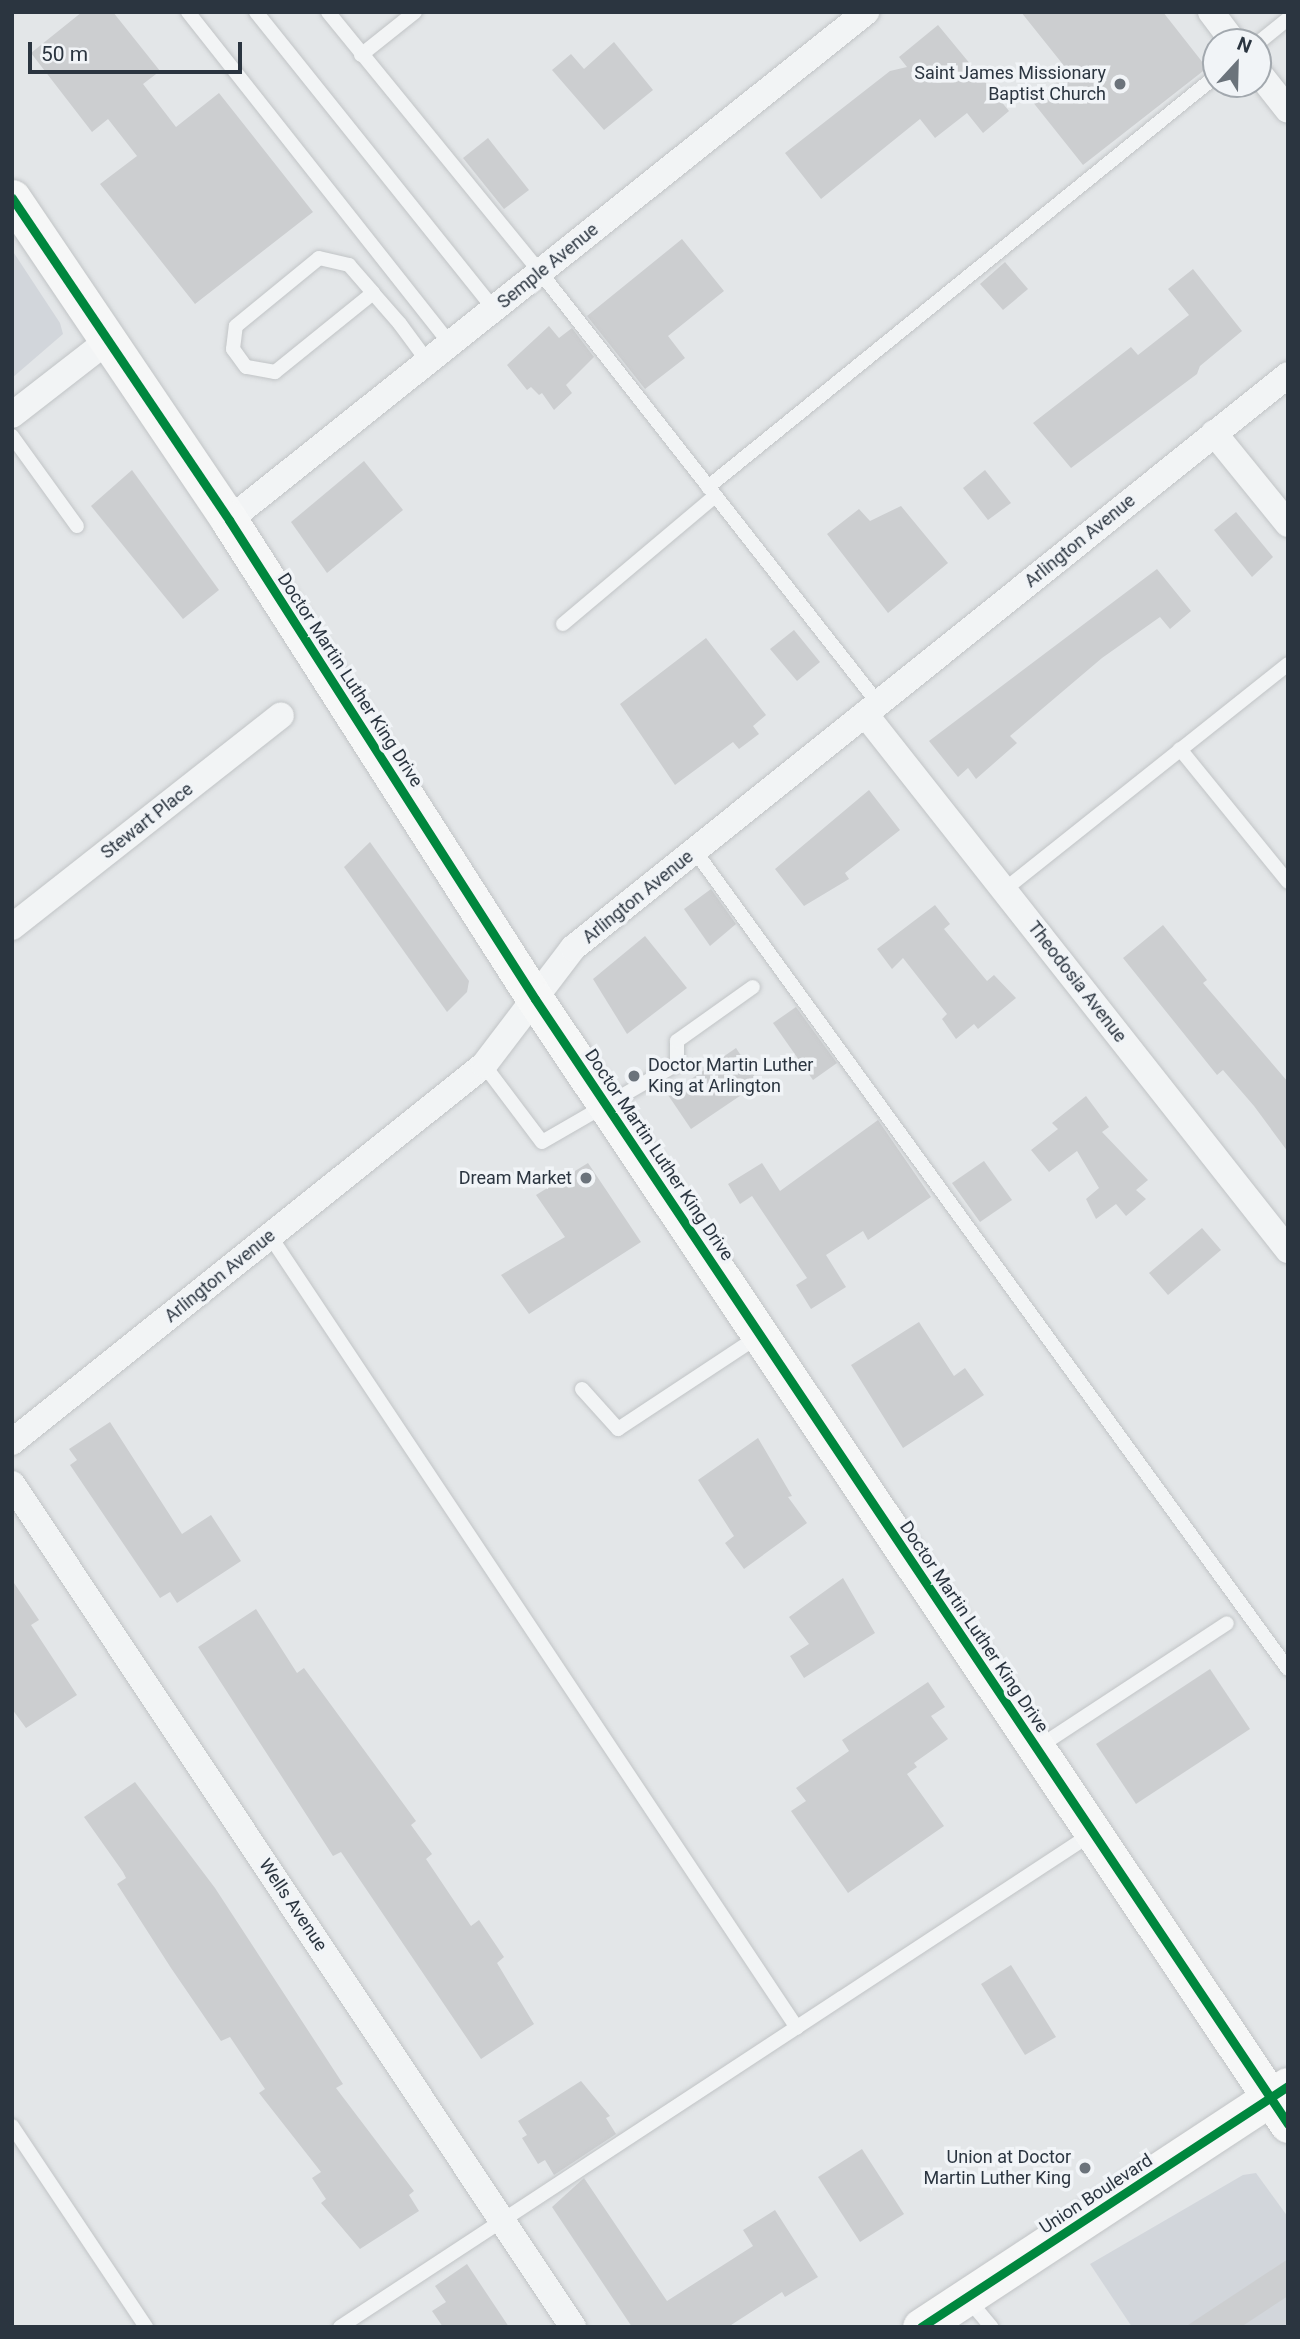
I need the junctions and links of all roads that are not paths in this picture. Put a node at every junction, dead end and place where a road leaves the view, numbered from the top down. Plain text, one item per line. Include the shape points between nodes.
1 (188, 12) edge
2 (256, 12) edge
3 (328, 12) edge
4 (415, 12) edge
5 (866, 12) edge
6 (1211, 12) edge
7 (1288, 19) edge
8 (1223, 28) edge
9 (1272, 32) edge
10 (361, 55) junction
11 (1202, 88) edge
12 (1272, 90) edge
13 (1288, 110) edge
14 (12, 198) edge
15 (540, 272) junction
16 (373, 292) junction
17 (494, 309) junction
18 (106, 342) junction
19 (450, 344) junction
20 (428, 362) junction
21 (1288, 375) edge
22 (12, 415) edge
23 (1214, 433) junction
24 (12, 436) edge
25 (712, 491) junction
26 (229, 520) junction
27 (1288, 524) edge
28 (77, 526) dead end
29 (563, 624) dead end
30 (1288, 664) edge
31 (872, 708) junction
32 (281, 715) dead end
33 (1180, 749) junction
34 (695, 850) junction
35 (1288, 883) edge
36 (1004, 890) junction
37 (12, 927) edge
38 (753, 987) dead end
39 (536, 999) junction
40 (484, 1065) junction
41 (607, 1105) junction
42 (270, 1236) junction
43 (1288, 1250) edge
44 (760, 1335) junction
45 (582, 1389) dead end
46 (12, 1442) edge
47 (12, 1484) edge
48 (1227, 1623) dead end
49 (1288, 1669) edge
50 (1036, 1749) junction
51 (1093, 1833) junction
52 (797, 2028) junction
53 (1282, 2103) edge
54 (12, 2126) edge
55 (504, 2220) junction
56 (966, 2297) junction
57 (146, 2327) edge
58 (340, 2327) edge
59 (573, 2327) edge
60 (920, 2327) edge
61 (991, 2327) edge

1 - 19 lane
2 - 17 lane
3 - 10 lane
4 - 10 lane
5 - 15 street, Semple Avenue
6 - 8 street
7 - 9 lane
10 - 15 lane
11 - 25 lane
12 - 13 street
14 - 18 main road, Doctor Martin Luther King Drive
15 - 17 street, Semple Avenue
15 - 25 lane
16 - 16 lane via 349,265 319,258 236,326 233,349 246,367 275,372
16 - 20 lane
17 - 19 street, Semple Avenue
18 - 22 street
18 - 26 main road, Doctor Martin Luther King Drive
19 - 20 street, Semple Avenue
20 - 26 street, Semple Avenue
21 - 23 street, Arlington Avenue
23 - 27 street
23 - 31 street, Arlington Avenue
24 - 28 lane
25 - 29 lane
25 - 31 lane
26 - 39 main road, Doctor Martin Luther King Drive
30 - 33 lane
31 - 34 street, Arlington Avenue
31 - 36 street, Theodosia Avenue
32 - 37 street, Stewart Place
33 - 35 lane
33 - 36 lane
34 - 39 street, Arlington Avenue via 573,948
34 - 49 lane
36 - 43 street, Theodosia Avenue
38 - 41 lane via 677,1041 677,1064
39 - 40 street, Arlington Avenue
39 - 41 main road, Doctor Martin Luther King Drive
40 - 41 lane via 542,1142
40 - 42 street, Arlington Avenue
41 - 44 main road, Doctor Martin Luther King Drive
42 - 46 street, Arlington Avenue
42 - 52 lane
44 - 45 lane via 618,1429
44 - 50 main road, Doctor Martin Luther King Drive
47 - 55 street, Wells Avenue
48 - 50 lane
50 - 51 main road, Doctor Martin Luther King Drive
51 - 52 lane
51 - 53 main road, Doctor Martin Luther King Drive
52 - 55 lane
53 - 56 main road, Union Boulevard
54 - 57 lane
55 - 58 lane
55 - 59 street, Wells Avenue
56 - 60 main road, Union Boulevard
56 - 61 lane

